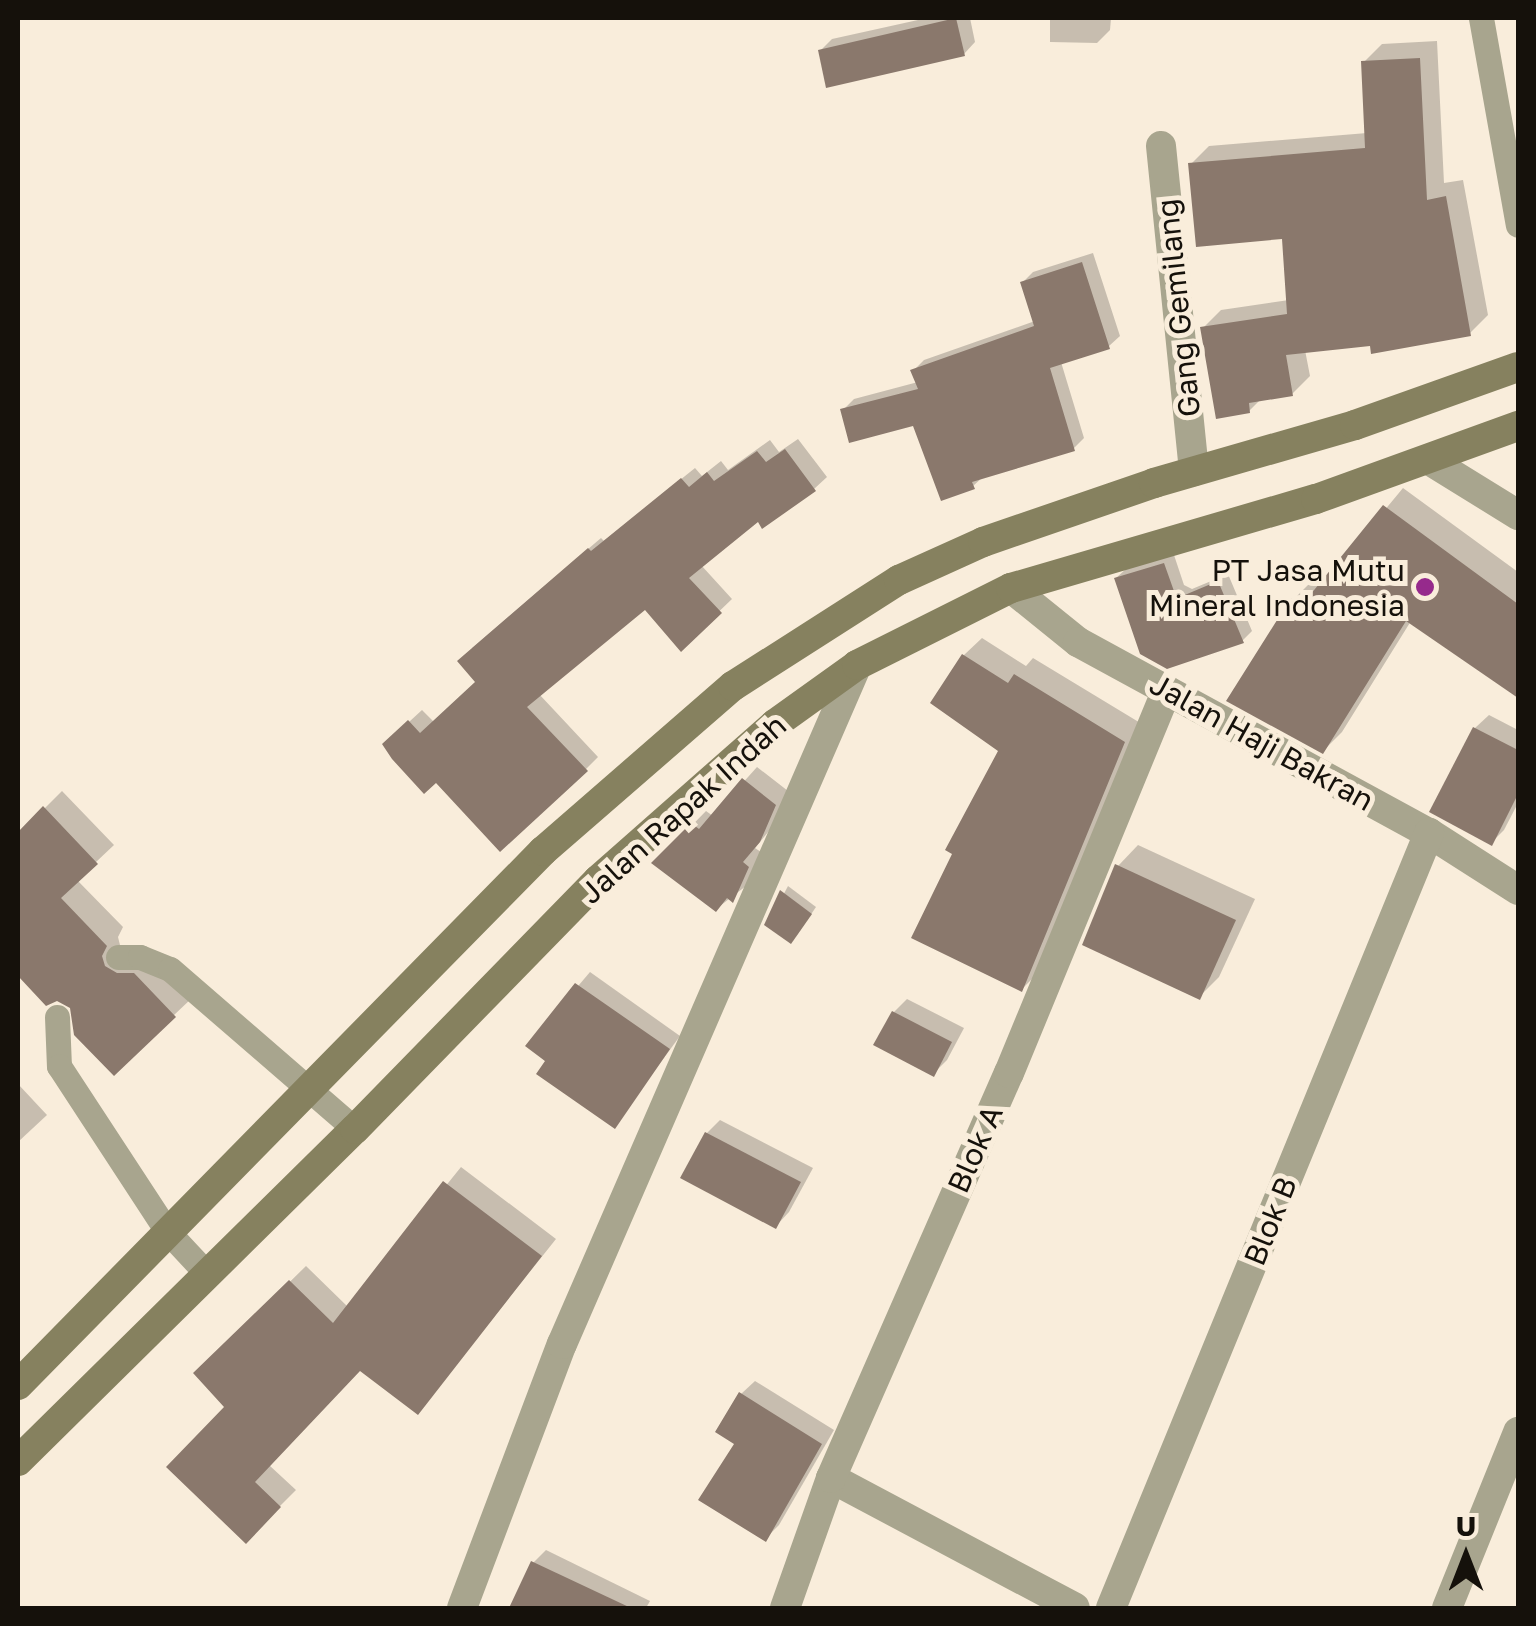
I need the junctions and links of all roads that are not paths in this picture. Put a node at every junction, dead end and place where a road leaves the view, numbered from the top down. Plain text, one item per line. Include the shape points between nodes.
1 (1481, 18) edge
2 (1162, 146) dead end
3 (1518, 225) edge
4 (1518, 367) edge
5 (1518, 426) edge
6 (1429, 460) junction
7 (1194, 471) junction
8 (1518, 515) edge
9 (1010, 588) junction
10 (856, 665) junction
11 (1167, 690) junction
12 (1430, 833) junction
13 (1518, 890) edge
14 (118, 957) dead end
15 (57, 1018) dead end
16 (306, 1090) junction
17 (355, 1129) junction
18 (167, 1231) junction
19 (208, 1274) junction
20 (18, 1385) edge
21 (1518, 1432) edge
22 (18, 1461) edge
23 (831, 1478) junction
24 (462, 1608) edge
25 (784, 1608) edge
26 (1075, 1608) edge
27 (1110, 1608) edge
28 (1447, 1608) edge

1 - 3 lane
2 - 7 street, Gang Gemilang
4 - 7 main road, Jalan Rapak Indah via 1355,426
5 - 6 main road, Jalan Rapak Indah
6 - 8 street
6 - 9 main road, Jalan Rapak Indah
7 - 16 main road, Jalan Rapak Indah via 983,542 900,580 733,686 542,851
9 - 10 main road, Jalan Rapak Indah
9 - 11 street, Jalan Haji Bakran via 1078,642
10 - 17 main road, Jalan Rapak Indah via 776,724 598,880
10 - 24 street via 562,1344
11 - 12 street, Jalan Haji Bakran
11 - 23 street, Blok A
12 - 13 street, Jalan Haji Bakran
12 - 27 street, Blok B
14 - 16 lane via 140,957 170,970
15 - 18 lane via 59,1066
16 - 17 lane
16 - 18 main road, Jalan Rapak Indah
17 - 19 main road, Jalan Rapak Indah
18 - 19 lane
18 - 20 main road, Jalan Rapak Indah
19 - 22 main road, Jalan Rapak Indah
21 - 28 street
23 - 25 street, Blok A
23 - 26 street

